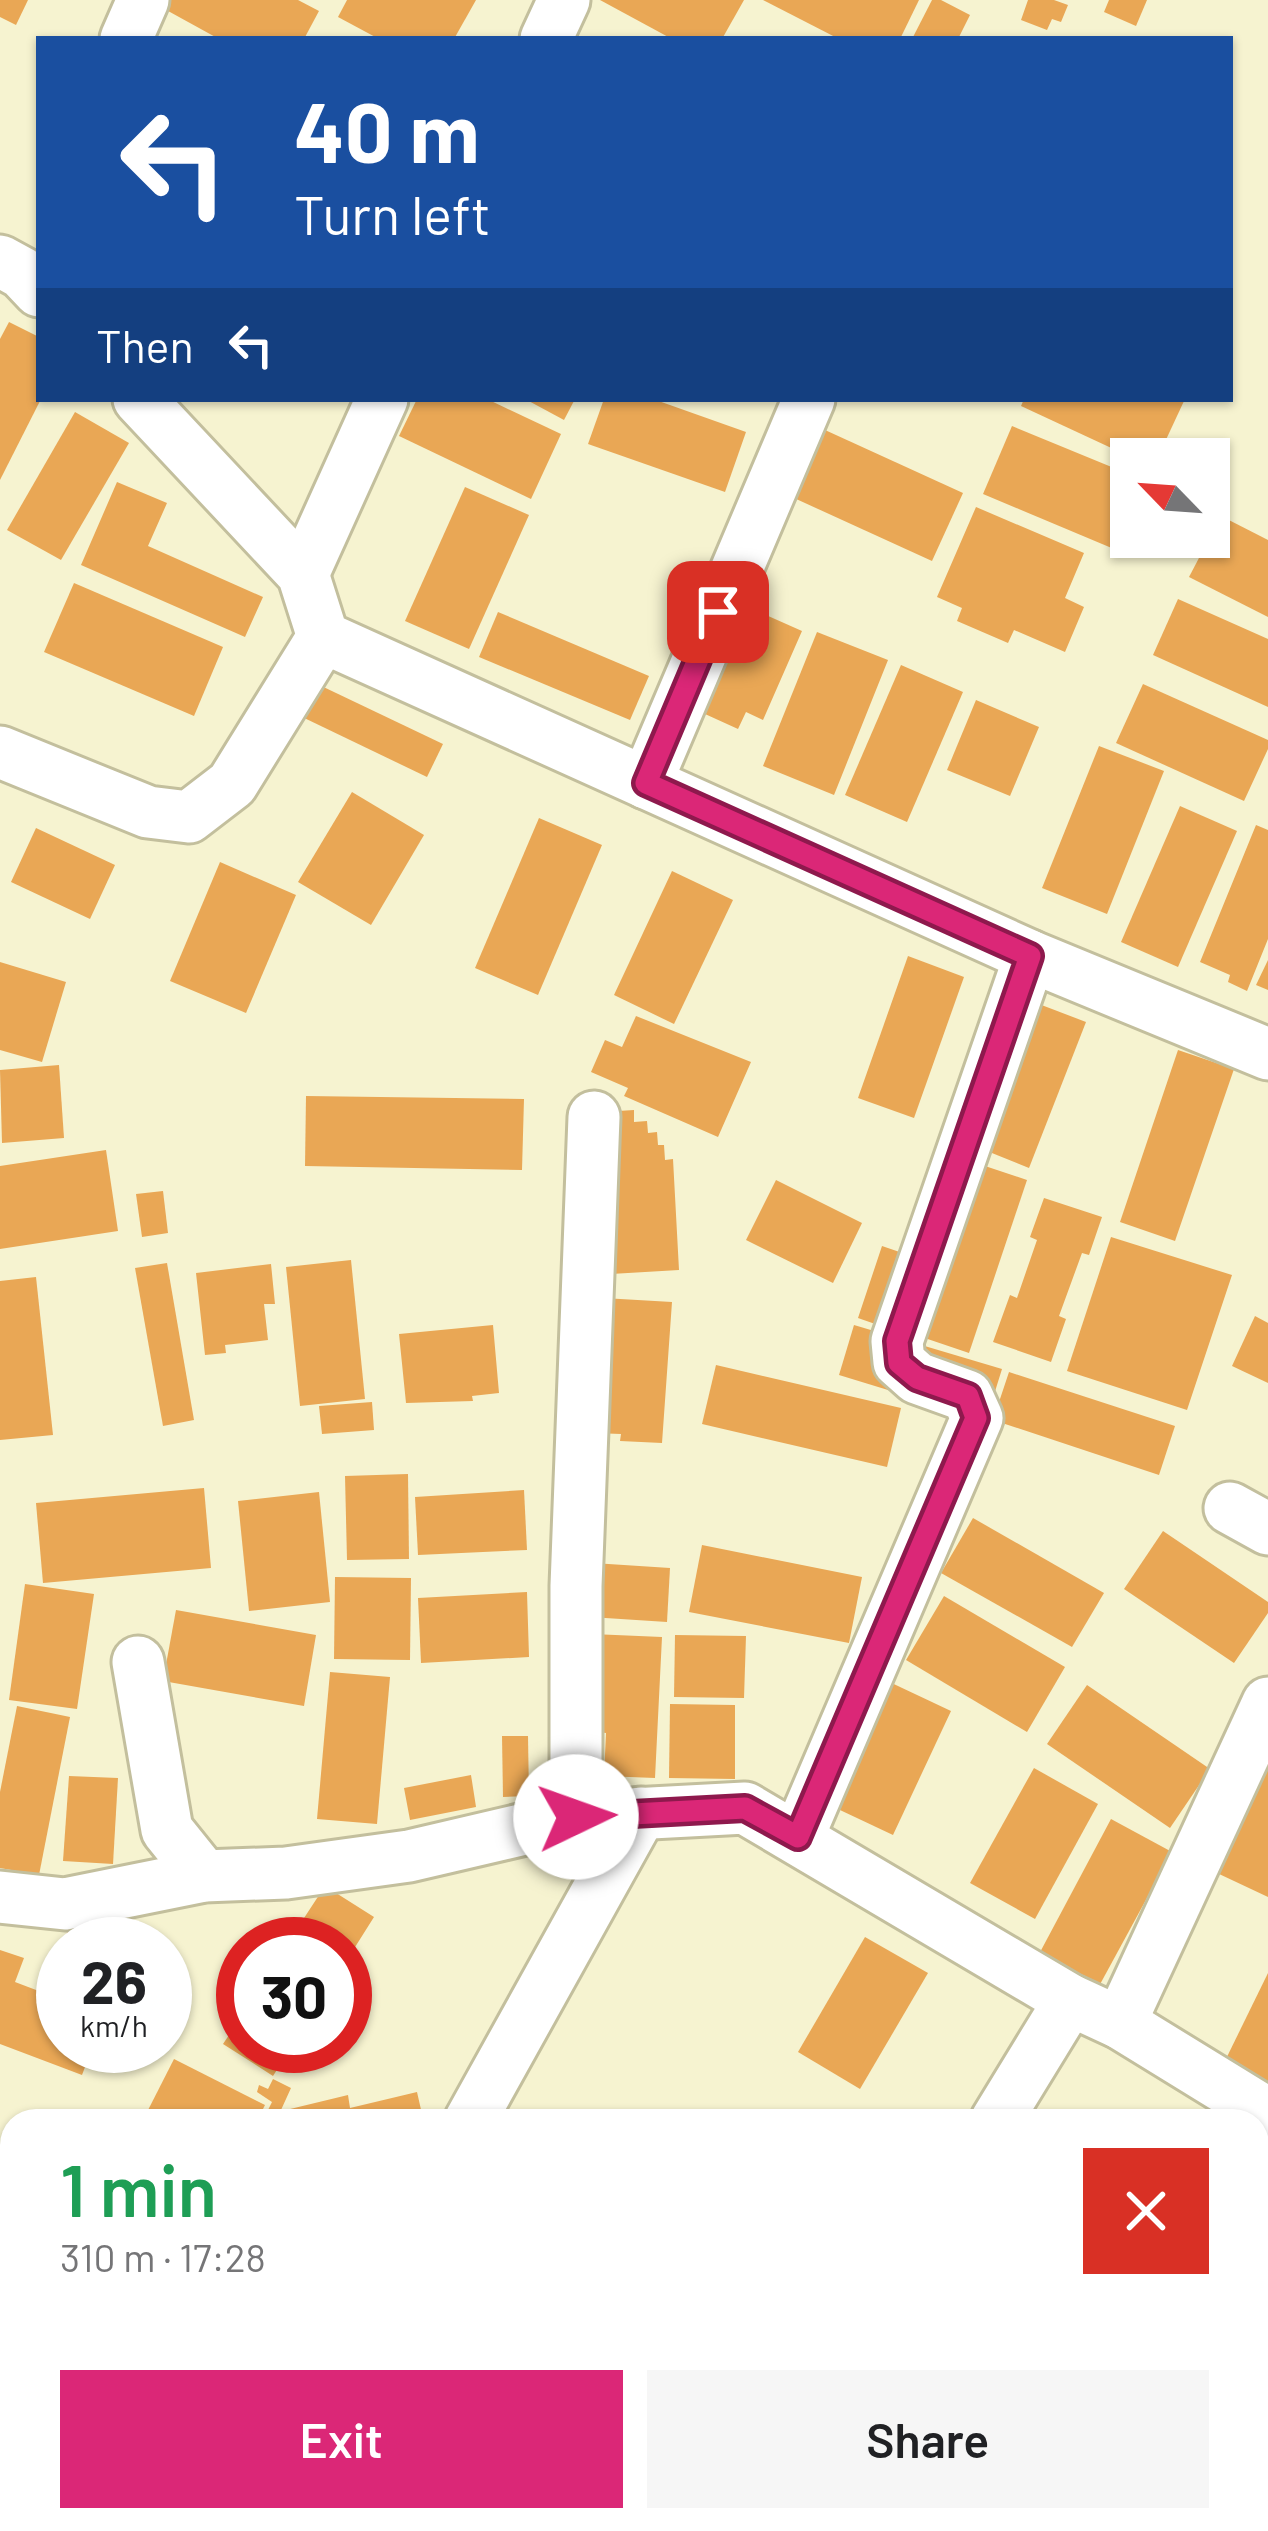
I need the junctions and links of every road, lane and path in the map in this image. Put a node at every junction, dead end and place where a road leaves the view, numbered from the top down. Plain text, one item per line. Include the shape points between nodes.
1 (143, 0) edge
2 (564, 0) edge
3 (127, 36) edge
4 (547, 36) edge
5 (142, 402) edge
6 (381, 402) edge
7 (808, 402) edge
8 (303, 574) junction
9 (322, 637) junction
10 (0, 752) edge
11 (646, 783) junction
12 (1030, 956) junction
13 (1268, 1054) edge
14 (593, 1118) dead end
15 (138, 1662) dead end
16 (1268, 1703) edge
17 (641, 1814) junction
18 (576, 1817) junction
19 (798, 1837) junction
20 (204, 1876) junction
21 (0, 1897) edge
22 (1070, 2000) junction
23 (1120, 2023) junction
24 (477, 2109) edge
25 (1003, 2109) edge
26 (1260, 2109) edge

1 - 3 street
2 - 4 street
5 - 8 street
6 - 8 street
7 - 11 street
8 - 9 street
9 - 10 street via 232,784 189,817 148,812
9 - 11 street
11 - 12 street
12 - 13 street
12 - 19 street via 897,1341 899,1363 968,1396 976,1418
14 - 18 street
15 - 20 street via 167,1830
16 - 23 street
17 - 18 street
17 - 19 street via 745,1808
17 - 24 street
18 - 20 street via 409,1856
19 - 22 street
20 - 21 street via 65,1904
22 - 23 street
22 - 25 street
23 - 26 street

